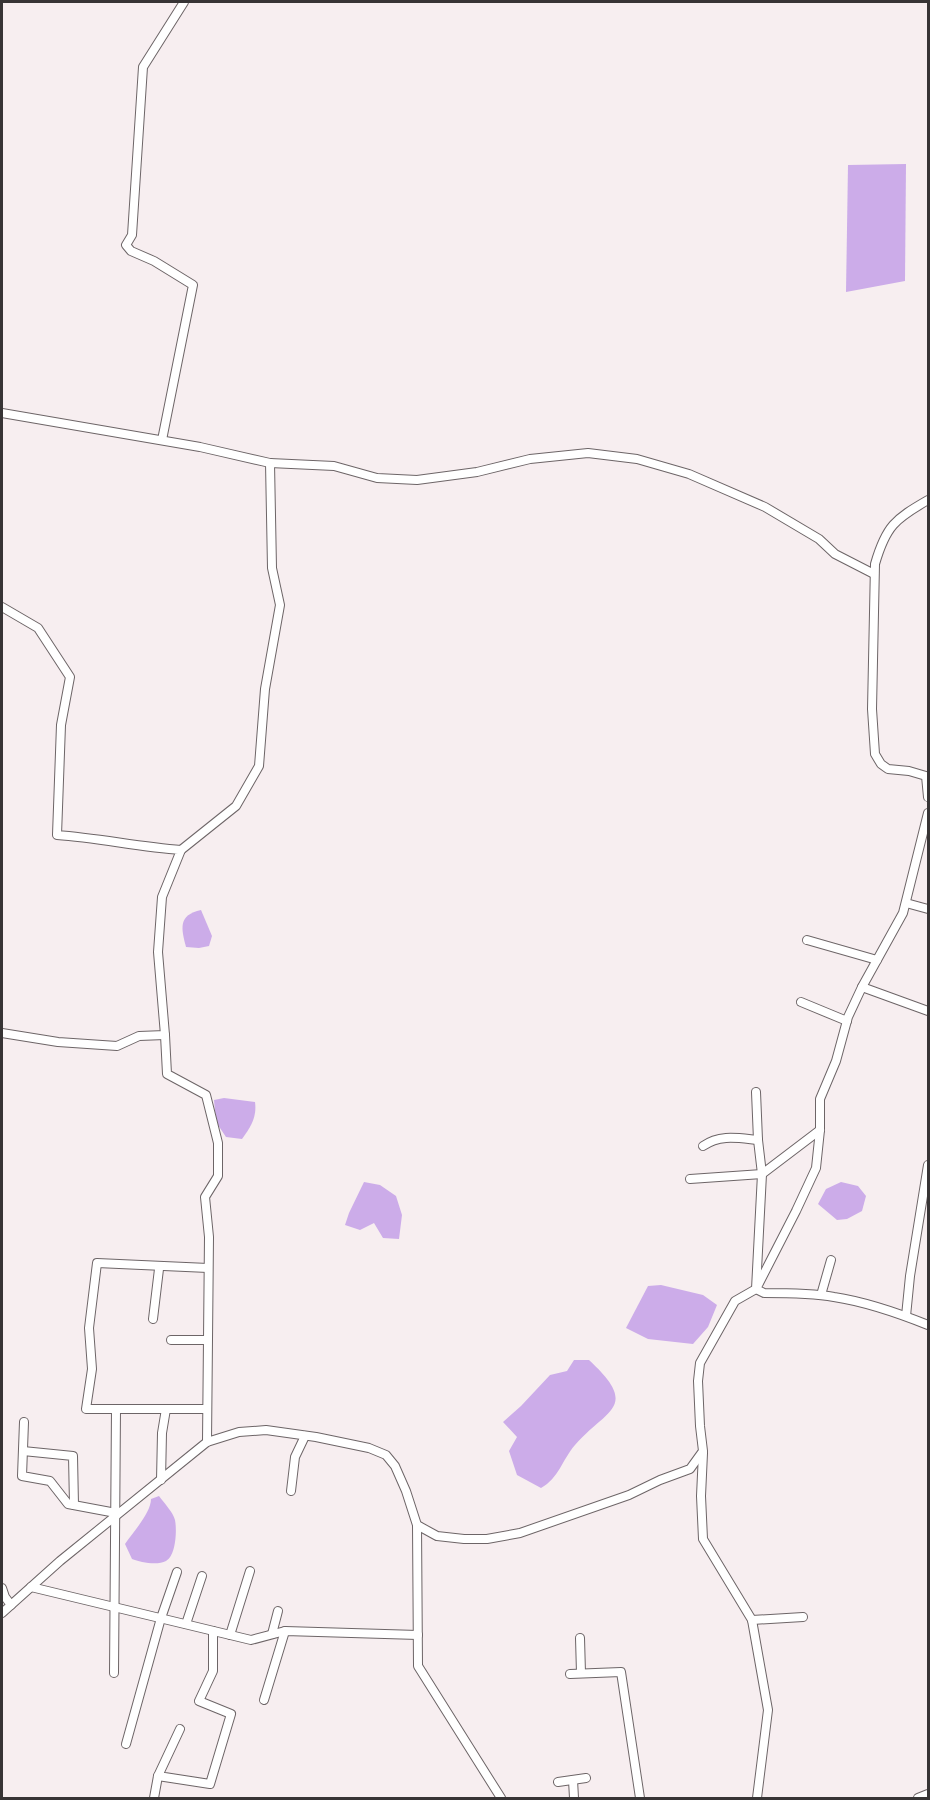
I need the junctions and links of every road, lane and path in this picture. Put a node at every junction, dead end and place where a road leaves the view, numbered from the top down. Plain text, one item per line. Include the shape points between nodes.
1 (184, 2) edge
2 (2, 413) edge
3 (162, 440) junction
4 (270, 463) junction
5 (928, 500) edge
6 (874, 574) junction
7 (2, 607) edge
8 (928, 797) edge
9 (928, 813) edge
10 (181, 850) junction
11 (906, 903) junction
12 (928, 909) edge
13 (807, 940) dead end
14 (877, 960) junction
15 (862, 987) junction
16 (801, 1002) dead end
17 (928, 1011) edge
18 (848, 1021) junction
19 (2, 1033) edge
20 (165, 1035) junction
21 (756, 1092) dead end
22 (820, 1130) junction
23 (758, 1140) junction
24 (703, 1146) dead end
25 (928, 1165) edge
26 (762, 1174) junction
27 (690, 1179) dead end
28 (831, 1260) dead end
29 (208, 1268) junction
30 (159, 1269) dead end
31 (756, 1289) junction
32 (821, 1295) junction
33 (906, 1316) junction
34 (153, 1319) dead end
35 (928, 1325) edge
36 (171, 1340) dead end
37 (207, 1340) junction
38 (116, 1409) junction
39 (166, 1409) junction
40 (207, 1409) junction
41 (24, 1422) dead end
42 (305, 1436) junction
43 (207, 1442) junction
44 (23, 1451) junction
45 (704, 1451) junction
46 (161, 1480) junction
47 (291, 1491) dead end
48 (74, 1505) junction
49 (116, 1515) junction
50 (417, 1525) junction
51 (250, 1571) dead end
52 (177, 1572) dead end
53 (202, 1576) dead end
54 (31, 1587) junction
55 (2, 1588) edge
56 (11, 1605) junction
57 (115, 1607) junction
58 (278, 1611) dead end
59 (2, 1613) edge
60 (803, 1617) dead end
61 (161, 1618) junction
62 (752, 1620) junction
63 (186, 1624) junction
64 (213, 1631) junction
65 (285, 1631) junction
66 (272, 1634) junction
67 (230, 1635) junction
68 (418, 1635) junction
69 (580, 1638) dead end
70 (114, 1673) dead end
71 (581, 1673) junction
72 (570, 1674) dead end
73 (264, 1700) dead end
74 (180, 1729) dead end
75 (126, 1744) dead end
76 (158, 1776) junction
77 (586, 1778) dead end
78 (573, 1780) junction
79 (558, 1782) dead end
80 (928, 1794) edge
81 (154, 1798) edge
82 (501, 1798) edge
83 (574, 1798) edge
84 (640, 1798) edge
85 (757, 1798) edge
86 (918, 1798) edge

1 - 3 street via 143,67 132,235 126,245 130,251 193,285
2 - 3 street
3 - 4 street
4 - 6 street via 334,466 377,478 417,480 477,472 530,459 588,453 637,459 689,474 765,507 819,539 835,554
4 - 10 street via 272,568 280,605 265,688 259,766 236,806
5 - 6 street via 892,524 880,546
6 - 8 street via 875,754 888,770 926,776
7 - 10 street via 38,628 70,676 61,725 57,835
9 - 11 street
10 - 20 street via 162,897 158,952
11 - 12 street
11 - 14 street
13 - 14 street
14 - 15 street
15 - 17 street
15 - 18 street
16 - 18 street
18 - 22 street via 820,1099
19 - 20 street via 117,1046 138,1036
20 - 29 street via 167,1074 206,1095 218,1143 218,1176 205,1197
21 - 23 street
22 - 26 street
22 - 31 street via 816,1168
23 - 24 street via 713,1139
23 - 26 street
25 - 33 street
26 - 27 street
26 - 31 street
28 - 32 street
29 - 37 street
29 - 38 street via 97,1263 89,1328 92,1369 86,1409
30 - 34 street
31 - 32 street via 764,1293
31 - 45 street via 735,1301 700,1363
32 - 33 street
33 - 35 street
36 - 37 street
37 - 40 street
38 - 39 street
38 - 49 street
39 - 40 street
39 - 46 street
40 - 43 street
41 - 44 street
42 - 43 street via 266,1430 238,1432
42 - 47 street via 295,1457
42 - 50 street via 386,1455 395,1466
43 - 46 street
44 - 48 street via 22,1476 50,1481 68,1504
44 - 48 street via 73,1456
45 - 50 street via 690,1469 520,1533 464,1539 437,1536
45 - 62 street via 703,1539
46 - 49 street
48 - 49 street
49 - 54 street
49 - 57 street
50 - 68 street
51 - 67 street
52 - 61 street
53 - 63 street
54 - 56 street
54 - 57 street
55 - 56 street
56 - 59 street
57 - 61 street
57 - 70 street
58 - 66 street
60 - 62 street
61 - 63 street
61 - 75 street
62 - 85 street via 768,1710
63 - 64 street
64 - 67 street
64 - 76 street via 213,1671 199,1701 231,1714 210,1784
65 - 66 street
65 - 68 street
65 - 73 street
66 - 67 street via 250,1640
68 - 82 street via 418,1666
69 - 71 street
71 - 72 street
71 - 84 street via 621,1672
74 - 76 street
76 - 81 street
77 - 78 street
78 - 79 street
78 - 83 street
80 - 86 street

